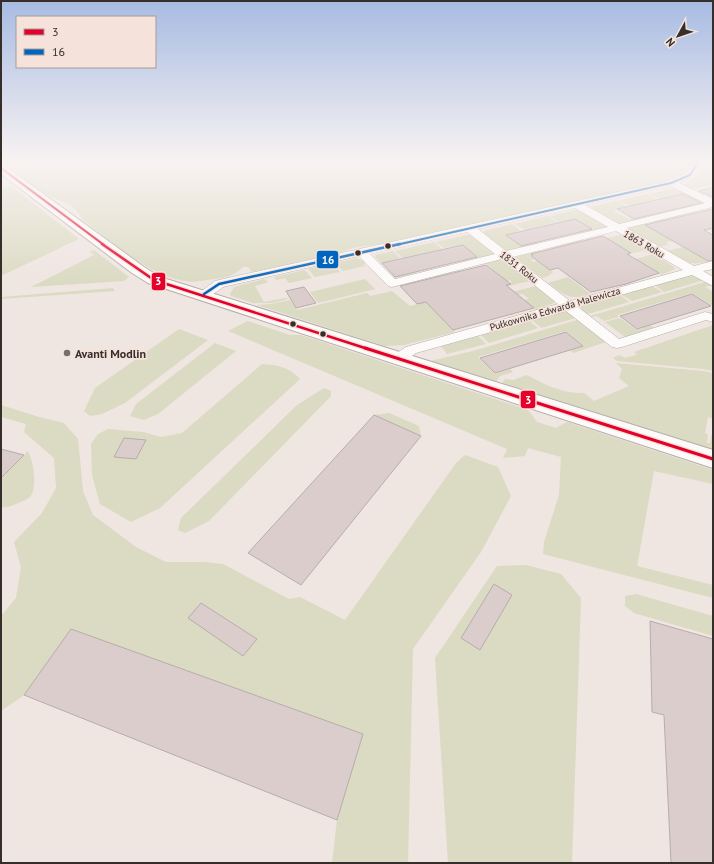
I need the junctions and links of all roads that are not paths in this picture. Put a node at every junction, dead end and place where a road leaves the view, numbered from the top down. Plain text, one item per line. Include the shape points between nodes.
1 (47, 202) edge
2 (584, 202) edge
3 (576, 204) junction
4 (713, 204) edge
5 (616, 227) junction
6 (469, 228) junction
7 (362, 252) junction
8 (504, 255) junction
9 (713, 265) edge
10 (692, 271) junction
11 (713, 282) edge
12 (204, 294) junction
13 (569, 305) junction
14 (713, 318) edge
15 (399, 358) junction
16 (713, 459) edge

1 - 12 street via 146,276
2 - 3 street
3 - 5 street, 1863 Roku
3 - 6 street
4 - 5 street
5 - 8 street
5 - 10 street, 1863 Roku
6 - 7 street
6 - 8 street, 1831 Roku
7 - 8 street via 392,283
7 - 12 street via 219,284
8 - 13 street, 1831 Roku
9 - 10 street, Pułkownika Edwarda Malewicza
10 - 11 street, 1863 Roku
10 - 13 street, Pułkownika Edwarda Malewicza
12 - 15 street
13 - 14 street, 1831 Roku via 617,344 705,316
13 - 15 street, Pułkownika Edwarda Malewicza via 411,350
15 - 16 street

